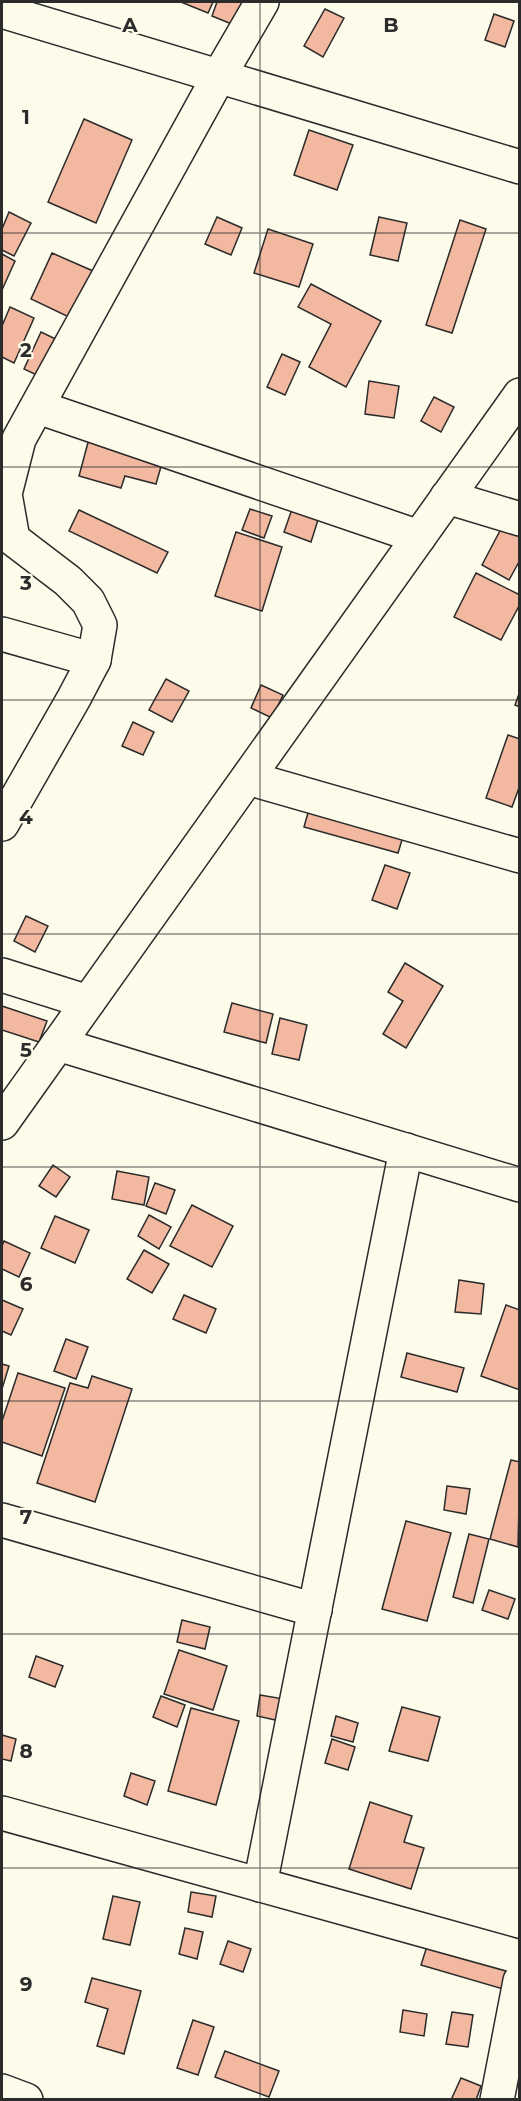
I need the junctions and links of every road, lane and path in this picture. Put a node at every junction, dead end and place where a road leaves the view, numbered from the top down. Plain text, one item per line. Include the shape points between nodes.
1 (262, 2) edge
2 (2, 11) edge
3 (219, 76) junction
4 (519, 167) edge
5 (519, 395) edge
6 (38, 407) junction
7 (447, 497) junction
8 (519, 519) edge
9 (419, 537) junction
10 (2, 634) edge
11 (94, 660) junction
12 (248, 778) junction
13 (2, 824) edge
14 (519, 856) edge
15 (2, 975) edge
16 (88, 1002) junction
17 (58, 1044) junction
18 (2, 1124) edge
19 (406, 1150) junction
20 (519, 1185) edge
21 (2, 1520) edge
22 (315, 1610) junction
23 (2, 1813) edge
24 (260, 1886) junction
25 (519, 1957) edge
26 (519, 1981) edge
27 (2, 2091) edge
28 (26, 2100) edge
29 (497, 2100) edge

1 - 3 street
2 - 3 street
3 - 4 street
3 - 6 street
5 - 7 street
6 - 9 street
6 - 11 street via 20,439 5,494 13,539 69,581 88,601 100,625
7 - 8 street
7 - 9 street
9 - 12 street
10 - 11 street
11 - 13 street
12 - 14 street
12 - 16 street
15 - 16 street
16 - 17 street
17 - 18 street
17 - 19 street
19 - 20 street
19 - 22 street
21 - 22 street
22 - 24 street
23 - 24 street
24 - 25 street
26 - 29 street
27 - 28 street

